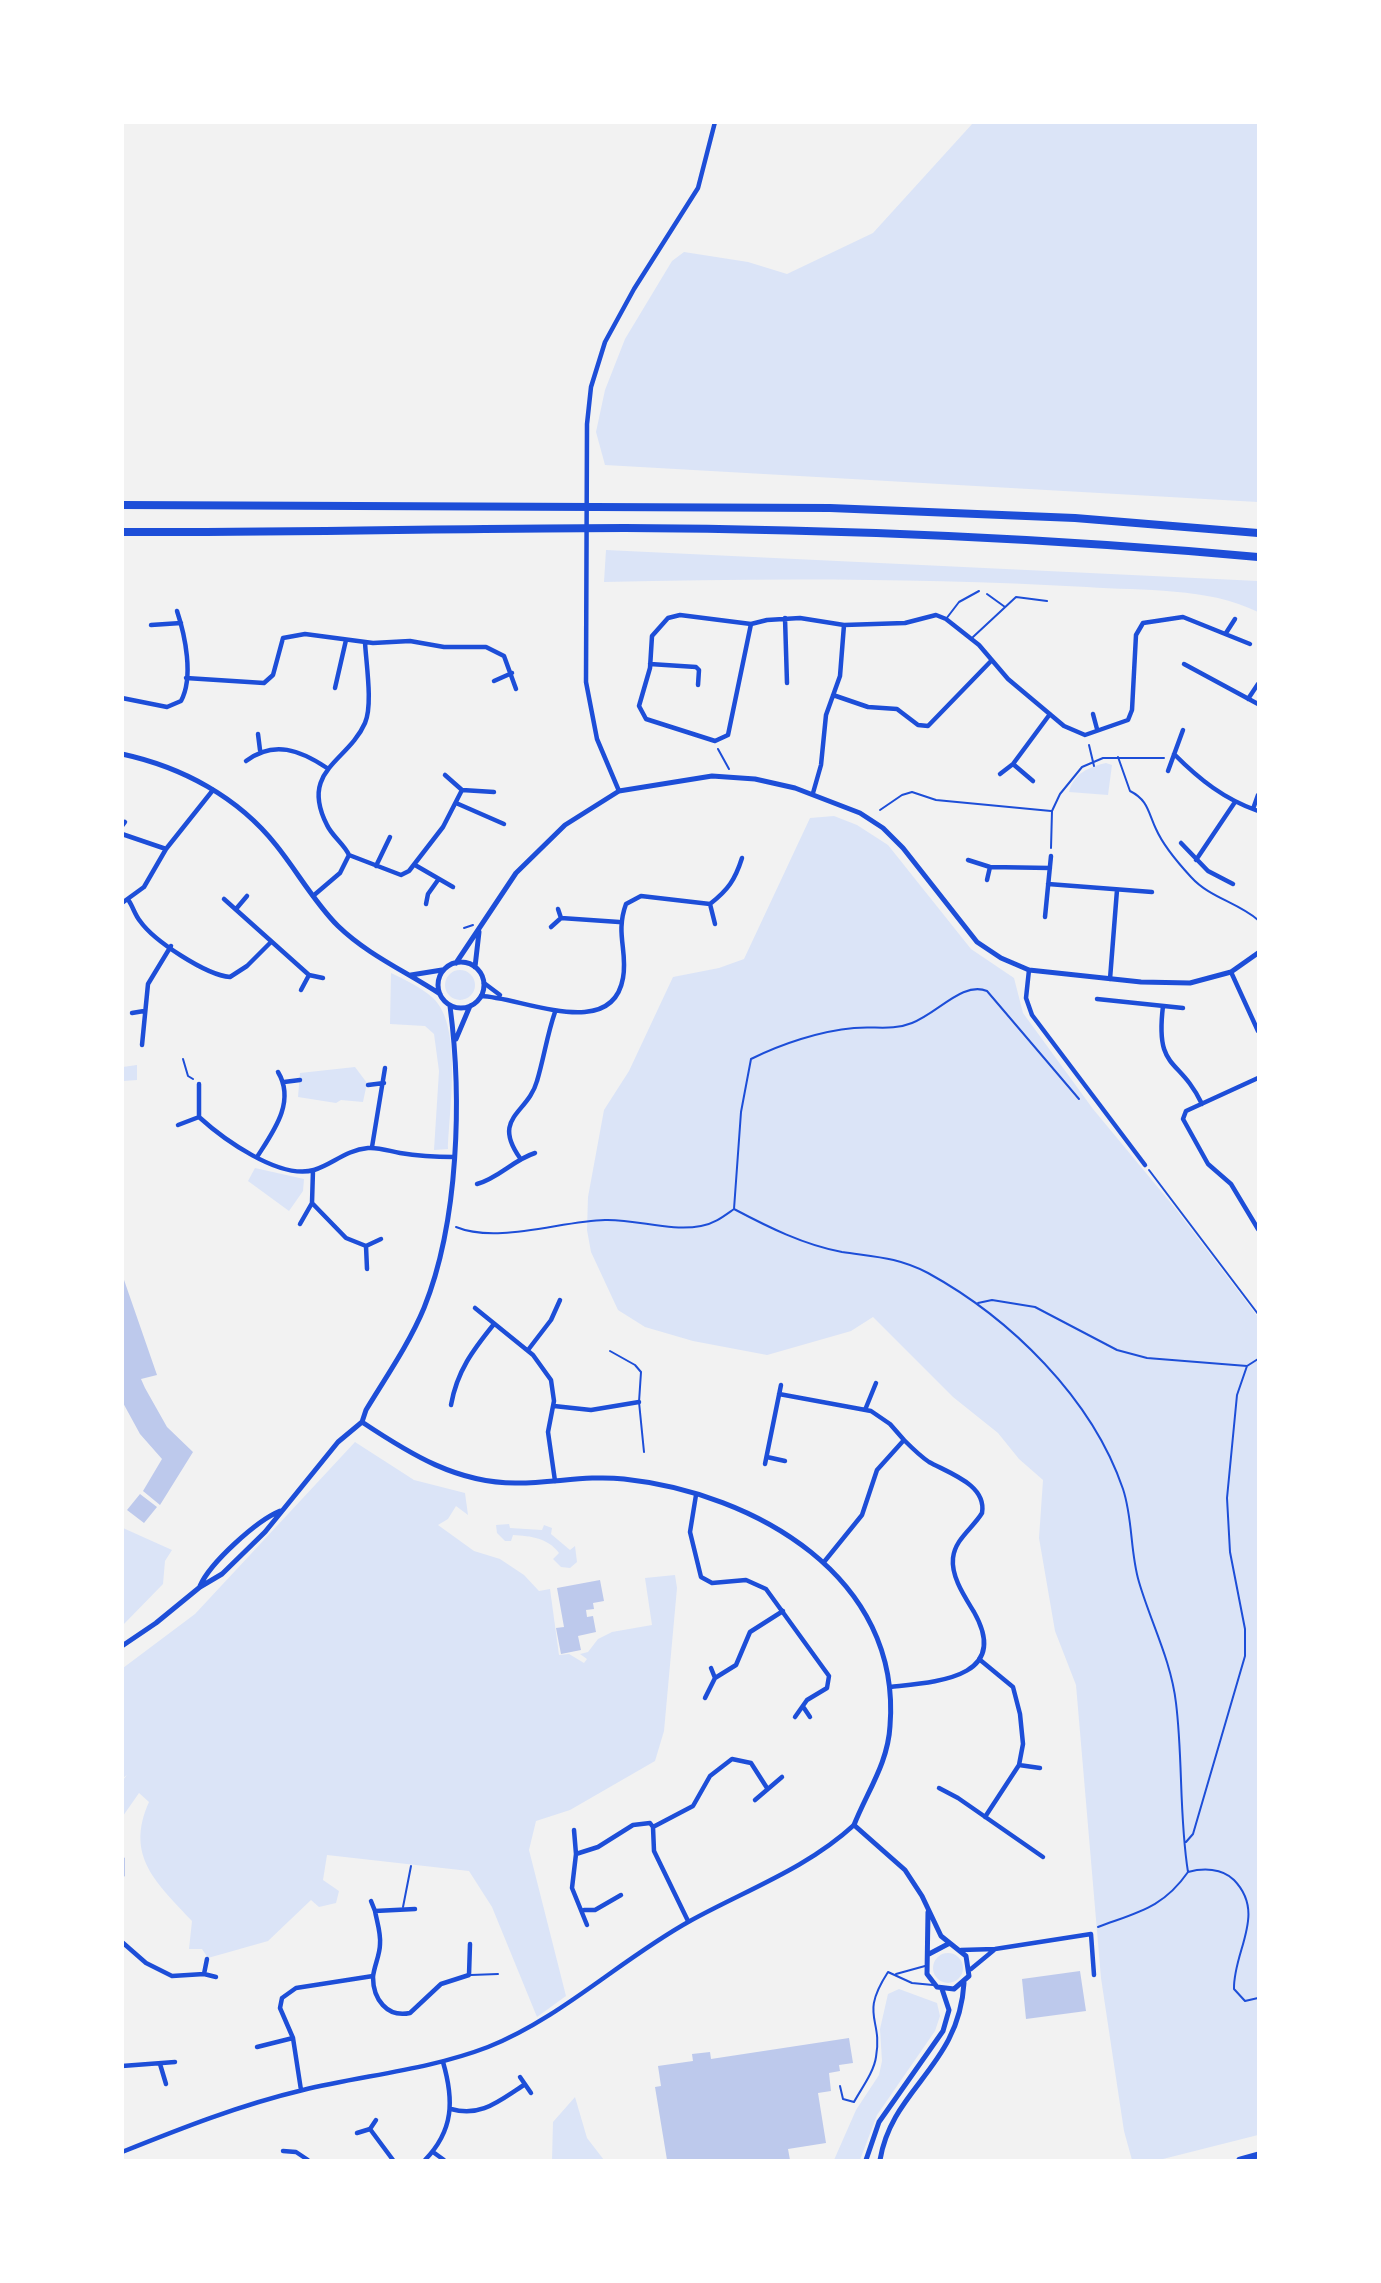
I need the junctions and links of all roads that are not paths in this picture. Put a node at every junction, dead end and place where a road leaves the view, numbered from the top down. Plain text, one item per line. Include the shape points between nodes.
1 (715, 122) edge
2 (122, 505) edge
3 (122, 532) edge
4 (1258, 533) edge
5 (1258, 557) edge
6 (979, 591) dead end
7 (987, 594) dead end
8 (1046, 601) dead end
9 (1005, 607) junction
10 (177, 611) dead end
11 (785, 618) junction
12 (946, 619) junction
13 (1234, 619) dead end
14 (181, 623) junction
15 (751, 624) junction
16 (151, 625) dead end
17 (844, 625) junction
18 (1226, 633) junction
19 (346, 640) junction
20 (970, 640) junction
21 (365, 642) junction
22 (1250, 644) dead end
23 (992, 660) junction
24 (650, 664) junction
25 (1184, 664) dead end
26 (512, 673) junction
27 (186, 678) junction
28 (494, 681) dead end
29 (787, 683) dead end
30 (1258, 684) edge
31 (698, 685) dead end
32 (335, 688) dead end
33 (516, 689) dead end
34 (833, 695) junction
35 (122, 698) edge
36 (1248, 699) junction
37 (1258, 704) edge
38 (1050, 713) junction
39 (1093, 714) dead end
40 (1097, 729) junction
41 (1183, 730) dead end
42 (258, 734) dead end
43 (260, 750) junction
44 (122, 754) edge
45 (1174, 754) junction
46 (246, 761) dead end
47 (1013, 764) junction
48 (327, 768) junction
49 (1168, 771) dead end
50 (1000, 774) dead end
51 (445, 775) dead end
52 (1033, 781) dead end
53 (213, 790) junction
54 (463, 790) junction
55 (620, 791) junction
56 (494, 792) dead end
57 (813, 793) junction
58 (1258, 795) edge
59 (1235, 802) junction
60 (456, 803) junction
61 (1256, 810) edge
62 (504, 824) dead end
63 (122, 834) edge
64 (390, 837) dead end
65 (1181, 843) dead end
66 (166, 849) junction
67 (349, 855) junction
68 (1051, 856) road end
69 (742, 858) dead end
70 (968, 860) dead end
71 (1196, 860) junction
72 (415, 865) junction
73 (376, 866) junction
74 (990, 867) junction
75 (1050, 868) junction
76 (438, 880) junction
77 (987, 880) dead end
78 (1048, 884) junction
79 (1233, 884) dead end
80 (453, 887) dead end
81 (1117, 889) junction
82 (1152, 892) dead end
83 (247, 896) dead end
84 (313, 896) junction
85 (224, 899) dead end
86 (129, 901) junction
87 (122, 903) edge
88 (426, 904) dead end
89 (710, 904) junction
90 (236, 909) junction
91 (558, 909) dead end
92 (1045, 917) dead end
93 (561, 918) junction
94 (619, 922) junction
95 (715, 924) dead end
96 (551, 927) dead end
97 (479, 932) junction
98 (270, 943) junction
99 (170, 946) junction
100 (1258, 953) edge
101 (456, 963) junction
102 (475, 967) junction
103 (445, 969) junction
104 (1029, 970) junction
105 (1231, 972) junction
106 (309, 975) junction
107 (410, 975) junction
108 (323, 978) dead end
109 (1110, 979) junction
110 (484, 983) junction
111 (301, 990) dead end
112 (440, 994) junction
113 (481, 996) junction
114 (501, 996) junction
115 (1097, 999) dead end
116 (450, 1006) junction
117 (470, 1006) junction
118 (1163, 1006) junction
119 (1182, 1008) dead end
120 (144, 1011) junction
121 (555, 1012) junction
122 (132, 1013) dead end
123 (1258, 1031) edge
124 (456, 1039) junction
125 (142, 1045) dead end
126 (385, 1068) dead end
127 (278, 1072) dead end
128 (1258, 1078) edge
129 (300, 1080) dead end
130 (284, 1082) junction
131 (384, 1083) junction
132 (199, 1084) road end
133 (368, 1085) dead end
134 (1202, 1104) junction
135 (199, 1117) junction
136 (178, 1125) dead end
137 (372, 1147) junction
138 (535, 1153) dead end
139 (257, 1157) junction
140 (454, 1157) junction
141 (520, 1158) junction
142 (1144, 1165) road end
143 (313, 1170) junction
144 (477, 1184) dead end
145 (312, 1203) junction
146 (300, 1224) dead end
147 (1258, 1229) edge
148 (381, 1239) dead end
149 (366, 1246) junction
150 (367, 1269) dead end
151 (560, 1300) dead end
152 (475, 1308) dead end
153 (494, 1324) junction
154 (528, 1350) junction
155 (610, 1351) dead end
156 (876, 1383) dead end
157 (781, 1385) dead end
158 (779, 1394) junction
159 (639, 1402) junction
160 (451, 1405) dead end
161 (554, 1406) junction
162 (865, 1410) junction
163 (362, 1422) junction
164 (904, 1440) junction
165 (644, 1452) dead end
166 (767, 1457) junction
167 (785, 1461) dead end
168 (765, 1464) dead end
169 (555, 1481) junction
170 (696, 1495) junction
171 (280, 1511) junction
172 (824, 1562) junction
173 (200, 1587) junction
174 (783, 1611) junction
175 (122, 1646) edge
176 (979, 1659) junction
177 (711, 1668) dead end
178 (715, 1678) junction
179 (891, 1687) junction
180 (705, 1698) dead end
181 (804, 1707) junction
182 (795, 1717) dead end
183 (810, 1717) dead end
184 (1019, 1765) junction
185 (1040, 1768) dead end
186 (782, 1777) dead end
187 (767, 1788) junction
188 (939, 1788) dead end
189 (962, 1791) dead end
190 (958, 1798) junction
191 (755, 1800) dead end
192 (985, 1817) junction
193 (854, 1825) junction
194 (653, 1827) junction
195 (574, 1830) dead end
196 (576, 1854) junction
197 (1042, 1857) dead end
198 (122, 1858) edge
199 (411, 1866) dead end
200 (122, 1876) edge
201 (621, 1895) dead end
202 (371, 1901) dead end
203 (403, 1909) junction
204 (415, 1909) dead end
205 (584, 1910) junction
206 (375, 1912) junction
207 (928, 1912) junction
208 (688, 1922) junction
209 (587, 1925) dead end
210 (122, 1942) edge
211 (470, 1944) dead end
212 (948, 1944) junction
213 (995, 1949) junction
214 (961, 1950) junction
215 (929, 1954) junction
216 (207, 1959) dead end
217 (925, 1966) junction
218 (971, 1969) junction
219 (204, 1974) junction
220 (498, 1974) dead end
221 (895, 1974) junction
222 (470, 1975) junction
223 (1094, 1975) dead end
224 (373, 1976) junction
225 (216, 1977) dead end
226 (964, 1983) junction
227 (934, 1985) junction
228 (942, 1989) junction
229 (293, 2038) junction
230 (257, 2048) dead end
231 (175, 2062) dead end
232 (443, 2062) junction
233 (160, 2064) junction
234 (122, 2066) edge
235 (520, 2077) dead end
236 (166, 2084) dead end
237 (524, 2085) junction
238 (840, 2086) dead end
239 (301, 2090) junction
240 (531, 2094) dead end
241 (451, 2109) junction
242 (376, 2120) dead end
243 (370, 2129) junction
244 (357, 2133) dead end
245 (283, 2151) dead end
246 (122, 2152) edge
247 (433, 2152) junction
248 (1258, 2155) edge
249 (308, 2161) edge
250 (393, 2161) edge
251 (425, 2161) edge
252 (444, 2161) edge
253 (866, 2161) edge
254 (880, 2161) edge
255 (1240, 2161) edge

1 - 55 street via 698,188 605,342 592,387 587,700 600,748
2 - 4 highway via 830,509 1075,518
3 - 5 highway via 627,528 821,532 1144,546
6 - 12 lane via 959,602
7 - 9 lane
8 - 9 lane via 1016,597
9 - 20 lane
10 - 14 street
11 - 15 street
11 - 17 street
11 - 29 street
12 - 17 street via 936,615 905,623
12 - 20 street
13 - 18 street
14 - 16 street
14 - 27 street
15 - 24 street via 680,615 668,618 652,636
15 - 24 street via 731,727 728,735 715,741 646,719 640,713
17 - 34 street via 840,676
18 - 22 street
18 - 40 street via 1183,617 1143,623 1136,635 1128,720
19 - 21 street
19 - 27 street via 289,635 279,645 273,675 264,683
19 - 32 street
20 - 23 street
21 - 26 street via 486,647 504,656
21 - 48 street via 366,721
23 - 34 street via 928,726 918,725 897,709
23 - 38 street
24 - 31 street via 696,667
25 - 36 street
26 - 28 street
26 - 33 street
27 - 35 street via 177,705
30 - 36 street
34 - 57 street
36 - 37 street
38 - 40 street via 1073,732 1085,735
38 - 47 street
39 - 40 street
41 - 45 street
42 - 43 street
43 - 46 street
43 - 48 street via 302,752
44 - 53 street via 176,771
45 - 49 street
45 - 59 street via 1204,783
47 - 50 street
47 - 52 street
48 - 67 street via 319,786 320,809 329,830
51 - 54 street
53 - 66 street
53 - 84 street via 268,835
54 - 56 street
54 - 60 street
55 - 57 street via 728,776
55 - 97 street via 565,825 535,851 505,887
57 - 104 street via 883,828 977,942
58 - 61 street
59 - 61 street
59 - 71 street
60 - 62 street
60 - 72 street
63 - 66 street
64 - 73 street
65 - 71 street
66 - 86 street via 150,879
67 - 73 street
67 - 84 street via 340,873
68 - 75 street
69 - 89 street via 736,879
70 - 74 street
71 - 79 street
72 - 73 street via 401,875
72 - 76 street
74 - 75 street
74 - 77 street
75 - 78 street
76 - 80 street
76 - 88 street
78 - 81 street
78 - 92 street
81 - 82 street
81 - 109 street
83 - 90 street
84 - 107 street via 360,945
85 - 90 street
86 - 87 street
86 - 99 street via 140,922
89 - 94 street via 641,896 626,904
89 - 95 street
90 - 98 street
91 - 93 street
93 - 94 street
93 - 96 street
94 - 121 street via 624,976 618,998 607,1007
97 - 101 street
97 - 102 street
98 - 99 street via 230,977 215,976
98 - 106 street
99 - 120 street via 148,984
100 - 105 street
101 - 102 street
101 - 103 street
102 - 110 street
103 - 107 street
103 - 112 street via 438,981
104 - 109 street
104 - 142 street via 1026,998 1032,1015
105 - 109 street via 1190,983
105 - 123 street
106 - 108 street
106 - 111 street
107 - 112 street
110 - 113 street
110 - 114 street
112 - 116 street
113 - 114 street
113 - 117 street
114 - 121 street
115 - 118 street
116 - 117 street
116 - 124 street
117 - 124 street
118 - 119 street
118 - 134 street via 1163,1049 1172,1068 1195,1090
120 - 122 street
120 - 125 street
121 - 141 street via 534,1090 512,1117 509,1132
124 - 140 street
126 - 131 street
127 - 130 street
128 - 134 street
129 - 130 street
130 - 139 street via 280,1119
131 - 133 street
131 - 137 street
132 - 135 street
134 - 147 street via 1186,1111 1183,1119 1208,1164 1231,1184
135 - 136 street
135 - 139 street
137 - 140 street
137 - 143 street via 343,1154
138 - 141 street
139 - 143 street via 284,1168
140 - 163 street via 447,1223 431,1286 414,1328
141 - 144 street via 493,1180
143 - 145 street
145 - 146 street
145 - 149 street via 345,1238
148 - 149 street
149 - 150 street
151 - 154 street
152 - 153 street
153 - 154 street
153 - 160 street via 464,1363
154 - 161 street via 551,1380
155 - 159 lane via 641,1372
156 - 162 street
157 - 158 street
158 - 162 street
158 - 166 street
159 - 161 street via 591,1410
159 - 165 lane
161 - 169 street via 548,1432
162 - 164 street via 885,1420
163 - 169 street via 409,1453 451,1472 507,1483
163 - 171 street via 338,1442
164 - 172 street via 877,1470 862,1515
164 - 176 street via 974,1489 983,1503 982,1513 957,1545 953,1559 960,1588 983,1632
166 - 167 street
166 - 168 street
169 - 170 street via 623,1479
170 - 172 street via 766,1524
170 - 174 street via 690,1532 701,1577 712,1583 740,1579 756,1583
171 - 173 street via 222,1574
171 - 173 street via 260,1521 212,1564
172 - 179 street via 852,1591 873,1625
173 - 175 street
174 - 178 street via 750,1632 736,1665
174 - 181 street via 829,1676 827,1688
176 - 179 street via 961,1676
176 - 184 street via 1004,1677 1016,1693 1023,1744
177 - 178 street
178 - 180 street
179 - 193 street via 886,1751
181 - 182 street
181 - 183 street
184 - 185 street
184 - 192 street
186 - 187 street
187 - 191 street
187 - 194 street via 751,1763 732,1759 710,1776 693,1806
188 - 190 street
189 - 190 street
190 - 192 street
192 - 197 street
193 - 207 street via 905,1870
193 - 208 street via 804,1863
194 - 196 street via 650,1823 633,1825 598,1847
194 - 208 street via 654,1851
195 - 196 street
196 - 205 street via 572,1888
198 - 200 street
199 - 203 lane
201 - 205 street via 595,1910
202 - 206 street
203 - 204 street
203 - 206 street
205 - 209 street
206 - 224 street via 380,1945
207 - 212 street
207 - 215 street
208 - 232 street via 534,2023 490,2046
210 - 219 street via 146,1963 173,1976
211 - 222 street
212 - 214 street
212 - 215 street
213 - 214 street
213 - 218 street
213 - 223 street via 1091,1934
214 - 218 street
215 - 217 street
216 - 219 street
217 - 221 lane
217 - 227 street
218 - 226 street
219 - 225 street
220 - 222 lane
221 - 227 lane via 912,1983
221 - 238 lane via 888,1972 873,2000 877,2056 854,2102 843,2099
222 - 224 street via 446,1981 415,2009 402,2014 381,2004
224 - 229 street via 289,1990 280,2005
226 - 228 street
226 - 254 street via 953,2036 892,2122
227 - 228 street
228 - 253 street via 949,2010 943,2031 883,2115
229 - 230 street
229 - 239 street
231 - 233 street
232 - 239 street
232 - 241 street
233 - 234 street
233 - 236 street
235 - 237 street
237 - 240 street
237 - 241 street via 490,2108
239 - 246 street via 209,2117
241 - 247 street
242 - 243 street
243 - 244 street
243 - 250 street
245 - 249 street via 296,2152
247 - 251 street
247 - 252 street
248 - 255 main road

